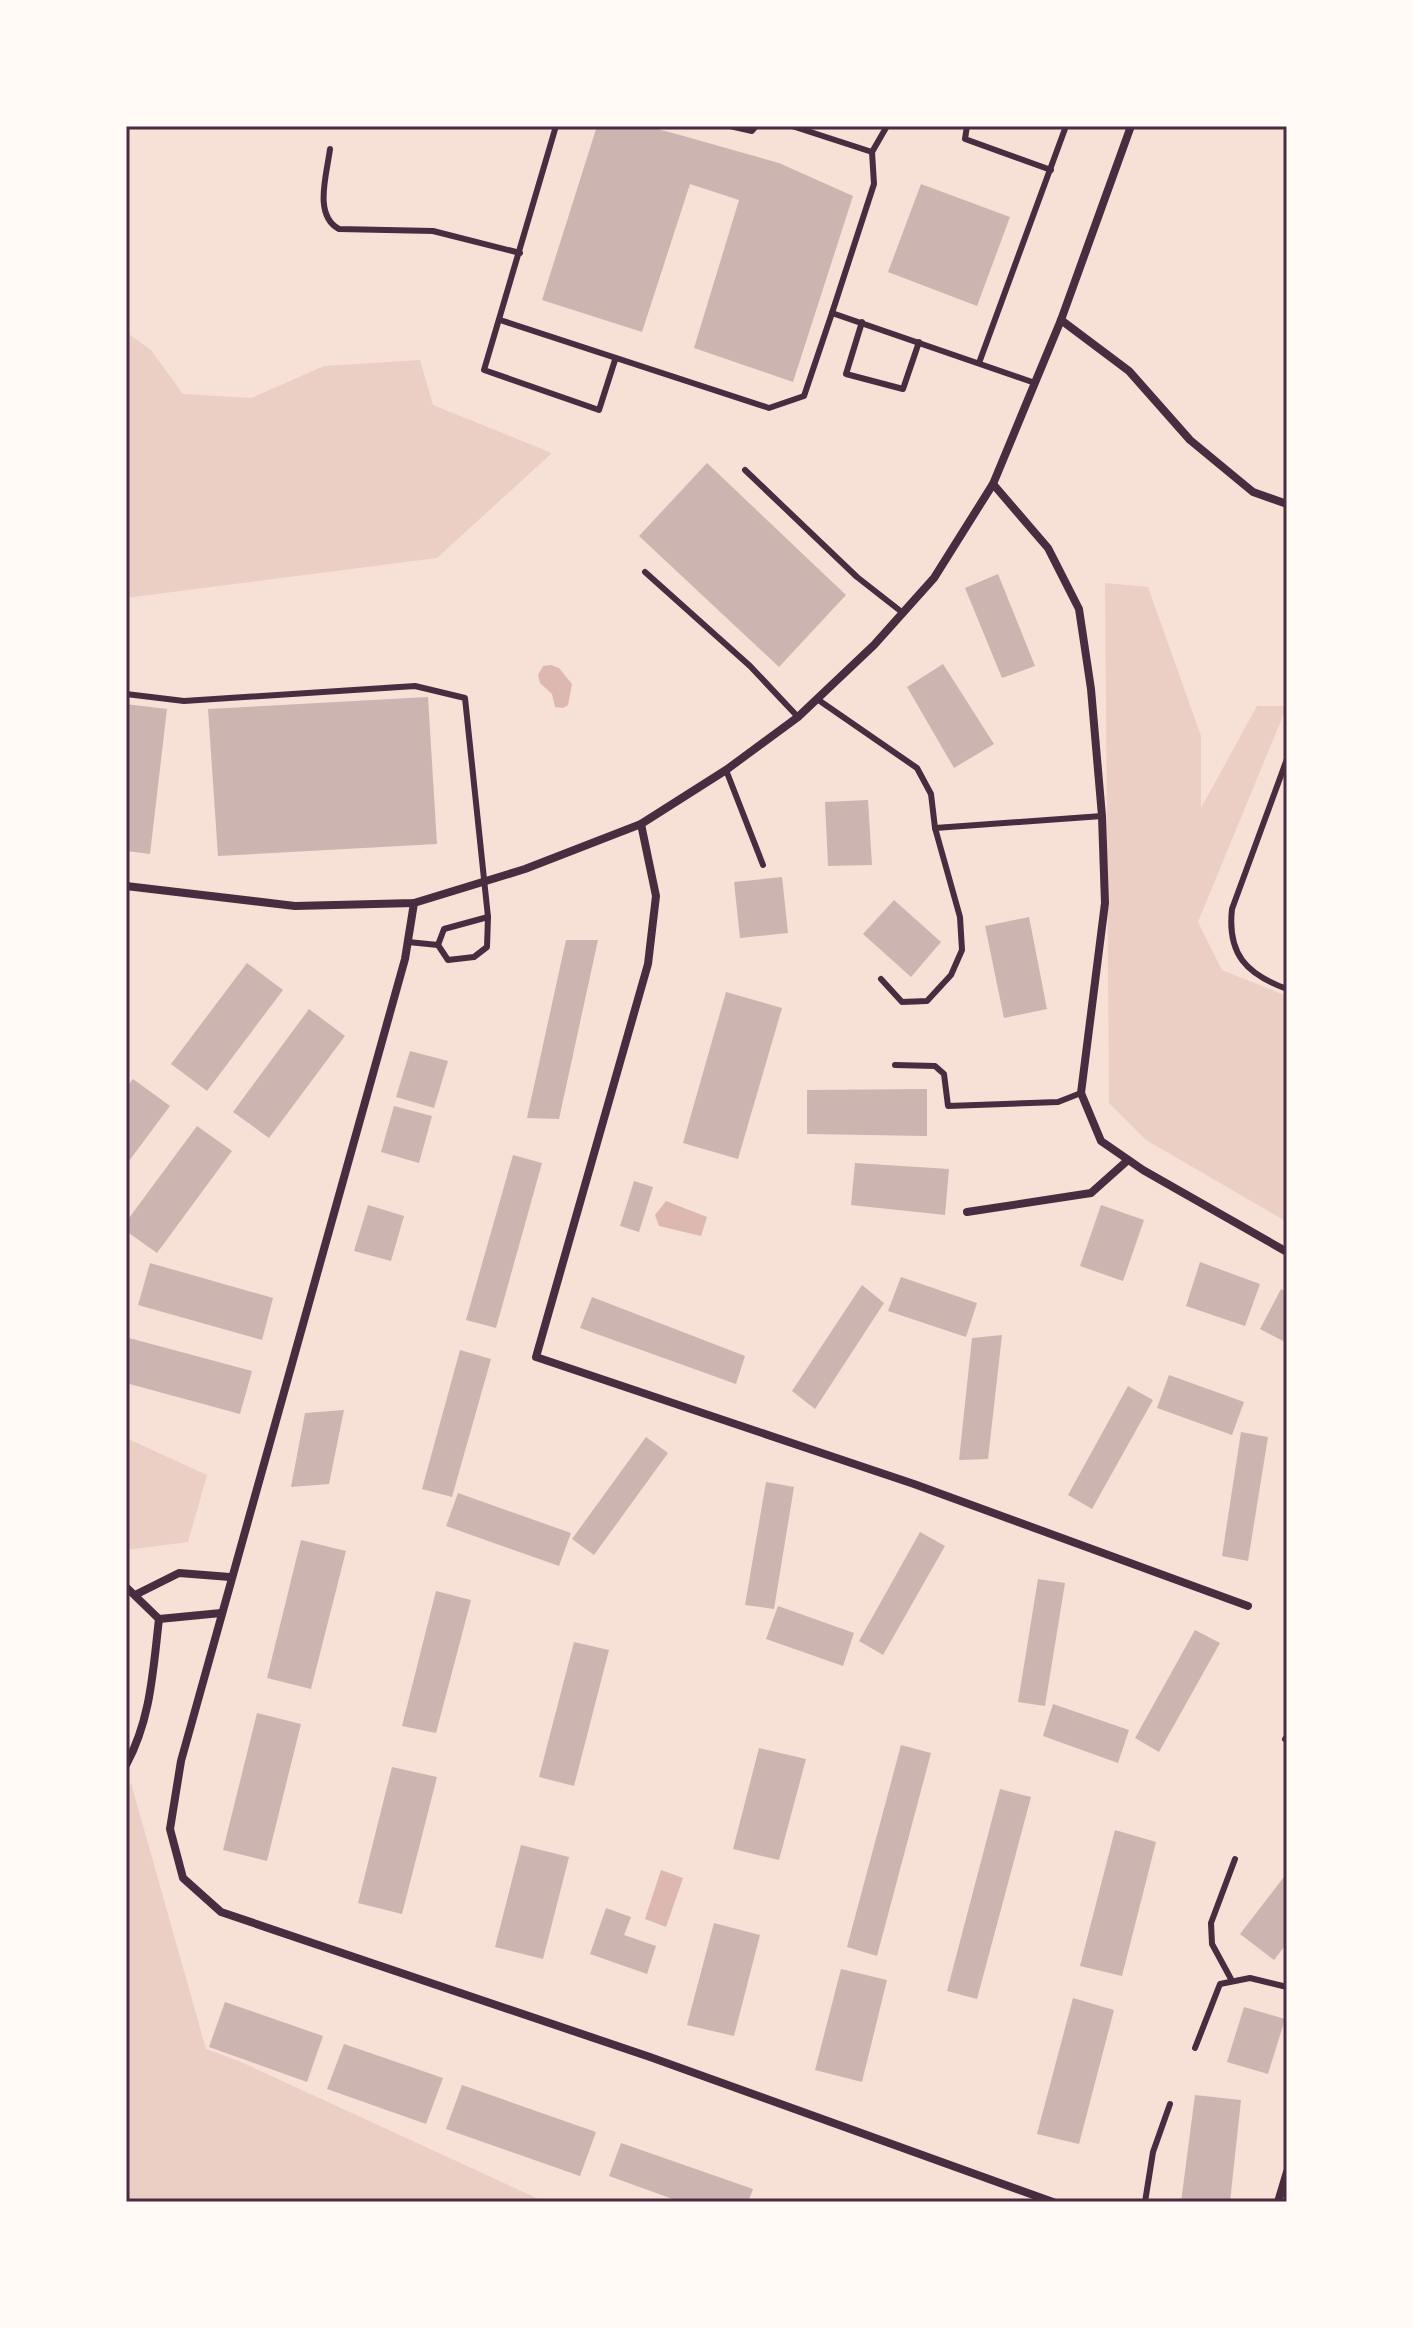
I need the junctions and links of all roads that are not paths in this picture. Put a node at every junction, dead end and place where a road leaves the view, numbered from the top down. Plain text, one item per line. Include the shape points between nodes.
1 (556, 126) edge
2 (730, 126) edge
3 (756, 126) edge
4 (792, 126) edge
5 (887, 126) edge
6 (967, 126) edge
7 (1066, 126) edge
8 (1131, 126) edge
9 (330, 149) dead end
10 (872, 152) junction
11 (1051, 170) junction
12 (520, 253) junction
13 (832, 313) junction
14 (500, 320) junction
15 (1061, 320) junction
16 (862, 322) junction
17 (919, 342) junction
18 (615, 360) junction
19 (979, 363) junction
20 (1035, 383) junction
21 (745, 470) dead end
22 (993, 484) junction
23 (1287, 504) edge
24 (645, 572) dead end
25 (903, 613) junction
26 (126, 694) edge
27 (817, 699) junction
28 (798, 717) junction
29 (1287, 759) edge
30 (726, 770) junction
31 (1102, 816) junction
32 (641, 824) junction
33 (935, 828) junction
34 (763, 865) dead end
35 (486, 881) junction
36 (126, 886) edge
37 (414, 903) junction
38 (488, 917) junction
39 (408, 942) junction
40 (438, 945) junction
41 (881, 979) dead end
42 (1287, 989) edge
43 (895, 1065) dead end
44 (1081, 1093) junction
45 (1128, 1160) junction
46 (967, 1212) dead end
47 (1287, 1252) edge
48 (230, 1577) junction
49 (126, 1587) edge
50 (137, 1594) junction
51 (1248, 1606) dead end
52 (221, 1613) junction
53 (159, 1619) junction
54 (126, 1765) edge
55 (1235, 1859) dead end
56 (1231, 1979) junction
57 (1287, 1987) edge
58 (1195, 2048) dead end
59 (1170, 2104) dead end
60 (1287, 2172) edge
61 (1053, 2202) edge
62 (1145, 2202) edge
63 (1278, 2202) edge

1 - 12 lane
2 - 3 lane via 752,131
4 - 10 lane
5 - 10 lane
6 - 11 lane via 965,139
7 - 11 lane
8 - 15 street
9 - 12 lane via 323,212 327,223 339,229 433,231
10 - 13 lane via 874,184
11 - 19 lane
12 - 14 lane
13 - 16 lane
13 - 18 lane via 804,396 769,408
14 - 18 lane
14 - 18 lane via 484,370 599,410
15 - 20 street
15 - 23 street via 1129,371 1190,440 1253,492
16 - 17 lane
16 - 17 lane via 846,374 903,389
17 - 19 lane
19 - 20 lane
20 - 22 street
21 - 25 lane via 857,577
22 - 25 street via 934,578
22 - 31 street via 1048,548 1079,609
24 - 28 lane
25 - 27 street
26 - 35 lane via 184,701 415,686 465,698
27 - 28 street
27 - 33 lane via 917,768 931,794
28 - 30 street
29 - 42 lane via 1232,909 1229,933 1241,961 1261,980
30 - 32 street
30 - 34 lane
31 - 33 lane
31 - 44 street via 1105,903
32 - 35 street
32 - 51 street via 656,896 648,964 536,1357 914,1484
33 - 41 lane via 960,917 962,950 951,975 927,1001 902,1002
35 - 37 street
35 - 38 lane
36 - 37 street via 295,906
37 - 39 street
38 - 40 lane via 444,929
38 - 40 lane via 487,947 474,957 448,960
39 - 40 lane
39 - 48 street
43 - 44 lane via 935,1066 944,1074 948,1106 1058,1102
44 - 45 street via 1101,1141
45 - 46 street via 1091,1193
45 - 47 street
48 - 50 street via 179,1573
48 - 52 street
49 - 50 street
50 - 53 street
52 - 53 street
52 - 61 street via 181,1761 170,1829 183,1878 221,1912 650,2057
53 - 54 street via 153,1691
55 - 56 lane via 1211,1923 1212,1944
56 - 57 lane
56 - 58 lane via 1220,1984
59 - 62 lane via 1153,2152
60 - 63 street

